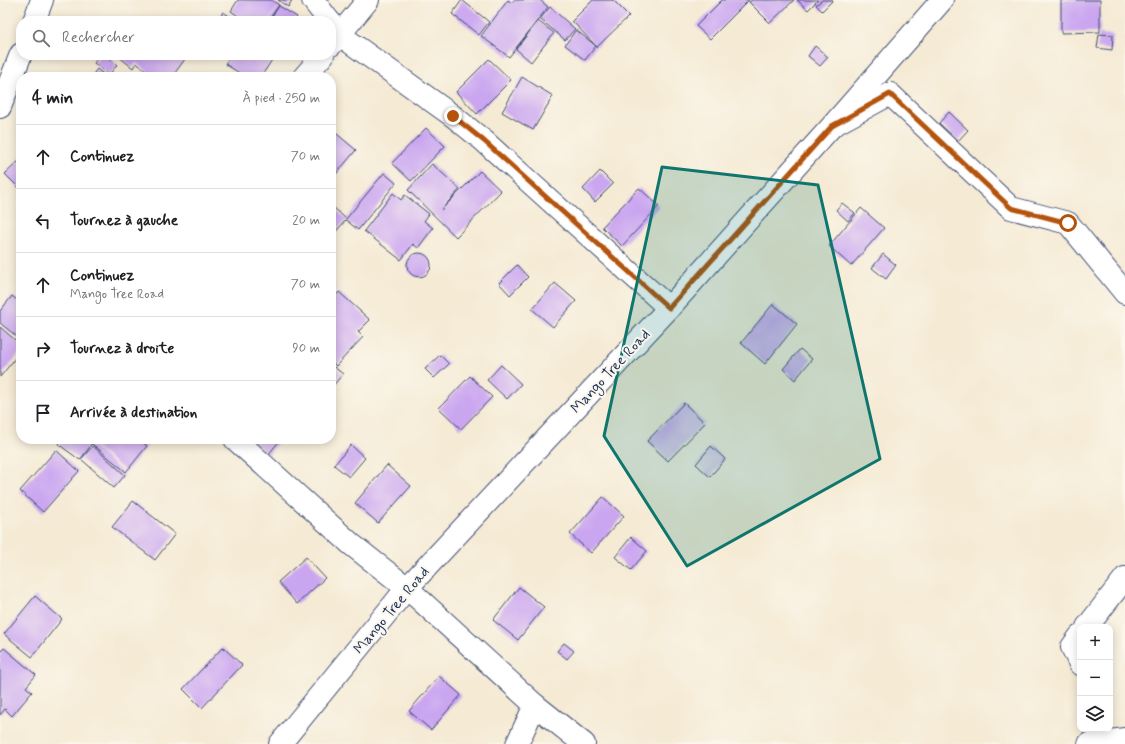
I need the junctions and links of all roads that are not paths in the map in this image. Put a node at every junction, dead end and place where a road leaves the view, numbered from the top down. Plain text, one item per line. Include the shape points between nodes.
1 (42, 0) edge
2 (313, 0) edge
3 (368, 0) edge
4 (942, 0) edge
5 (36, 16) edge
6 (323, 16) edge
7 (336, 28) edge
8 (336, 33) edge
9 (19, 60) edge
10 (319, 60) edge
11 (308, 72) edge
12 (0, 107) edge
13 (832, 126) junction
14 (1125, 293) edge
15 (669, 308) junction
16 (241, 444) edge
17 (1125, 578) edge
18 (407, 588) junction
19 (1089, 624) edge
20 (1077, 640) edge
21 (1077, 658) edge
22 (535, 705) junction
23 (1118, 737) edge
24 (280, 744) edge
25 (517, 744) edge
26 (584, 744) edge
27 (1089, 744) edge

1 - 5 street
2 - 6 street
3 - 7 street
4 - 13 street, Mango Tree Road
8 - 15 street via 484,141
9 - 12 street
10 - 11 street
13 - 14 street via 890,94 1011,208 1068,223
13 - 15 street, Mango Tree Road
15 - 18 street, Mango Tree Road
16 - 18 street via 351,544
17 - 19 street
18 - 22 street
18 - 24 street, Mango Tree Road
20 - 21 street via 1072,647
22 - 25 street
22 - 26 street
23 - 27 street

